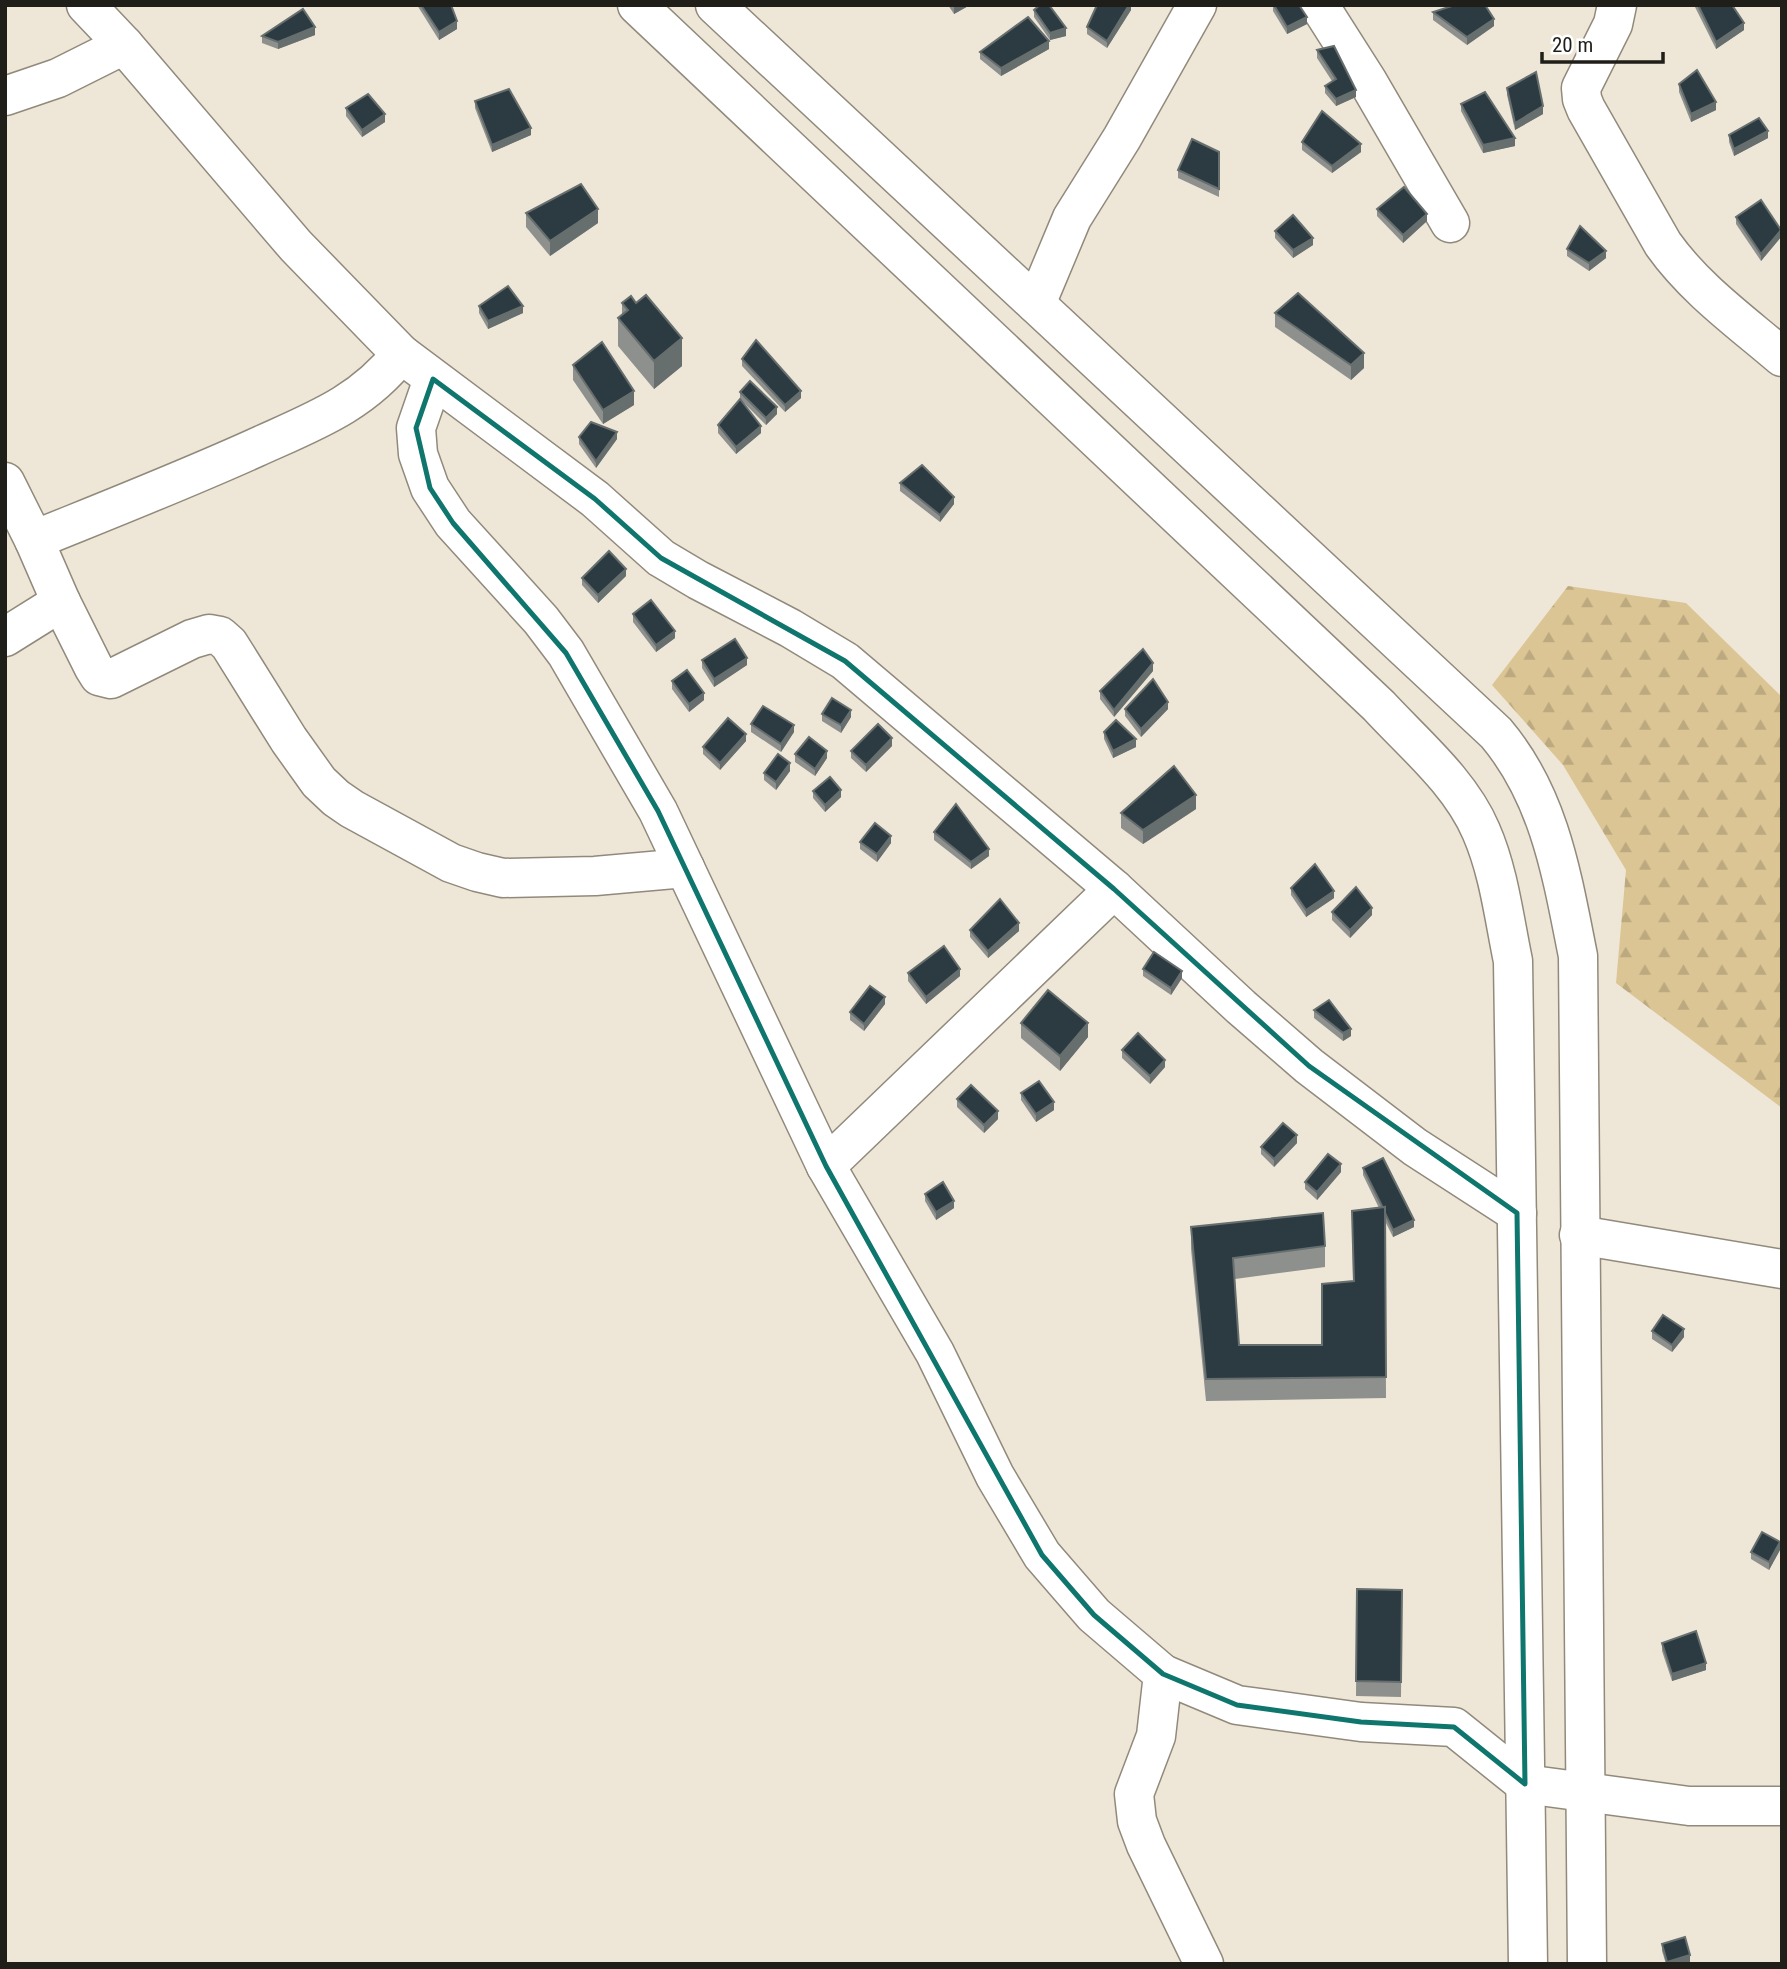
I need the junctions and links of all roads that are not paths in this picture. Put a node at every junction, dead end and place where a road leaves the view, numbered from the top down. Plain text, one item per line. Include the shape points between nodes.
1 (86, 5) edge
2 (637, 5) edge
3 (715, 5) edge
4 (1197, 5) edge
5 (1319, 5) edge
6 (1618, 5) edge
7 (124, 46) junction
8 (5, 96) edge
9 (1450, 223) dead end
10 (1036, 304) junction
11 (401, 354) junction
12 (1782, 356) edge
13 (433, 379) junction
14 (5, 482) edge
15 (34, 540) junction
16 (61, 602) junction
17 (5, 637) edge
18 (685, 868) junction
19 (1114, 889) junction
20 (826, 1166) junction
21 (1517, 1213) junction
22 (1579, 1235) junction
23 (1782, 1269) edge
24 (1163, 1674) junction
25 (1525, 1784) junction
26 (1585, 1793) junction
27 (1782, 1806) edge
28 (1204, 1964) edge
29 (1528, 1964) edge
30 (1587, 1964) edge

1 - 7 street
2 - 21 street via 1380,706 1457,790 1480,830 1495,872 1513,961
3 - 10 street
4 - 10 street via 1072,218
5 - 9 street
6 - 12 street via 1581,88 1586,109 1676,262 1696,285
7 - 8 street via 58,78
7 - 11 street via 296,246
10 - 22 street via 1496,733 1523,770 1559,860 1577,956
11 - 13 street
11 - 15 street via 383,377 339,409
13 - 18 street via 416,428 418,454 430,488 453,523 566,653 658,811
13 - 19 street via 595,499 661,558 845,662
14 - 15 street
15 - 16 street
16 - 17 street
16 - 18 street via 94,668 105,678 119,677 192,639 220,636 319,782 352,809 451,863 503,878
18 - 20 street
19 - 20 street
19 - 21 street via 1309,1066 1415,1147
20 - 24 street via 935,1353 995,1476 1042,1555 1094,1615
21 - 25 street
22 - 23 street
22 - 26 street
24 - 25 street via 1237,1705 1361,1722 1454,1727
24 - 28 street via 1156,1736 1134,1794 1137,1821
25 - 26 street
25 - 29 street
26 - 27 street via 1689,1806
26 - 30 street

